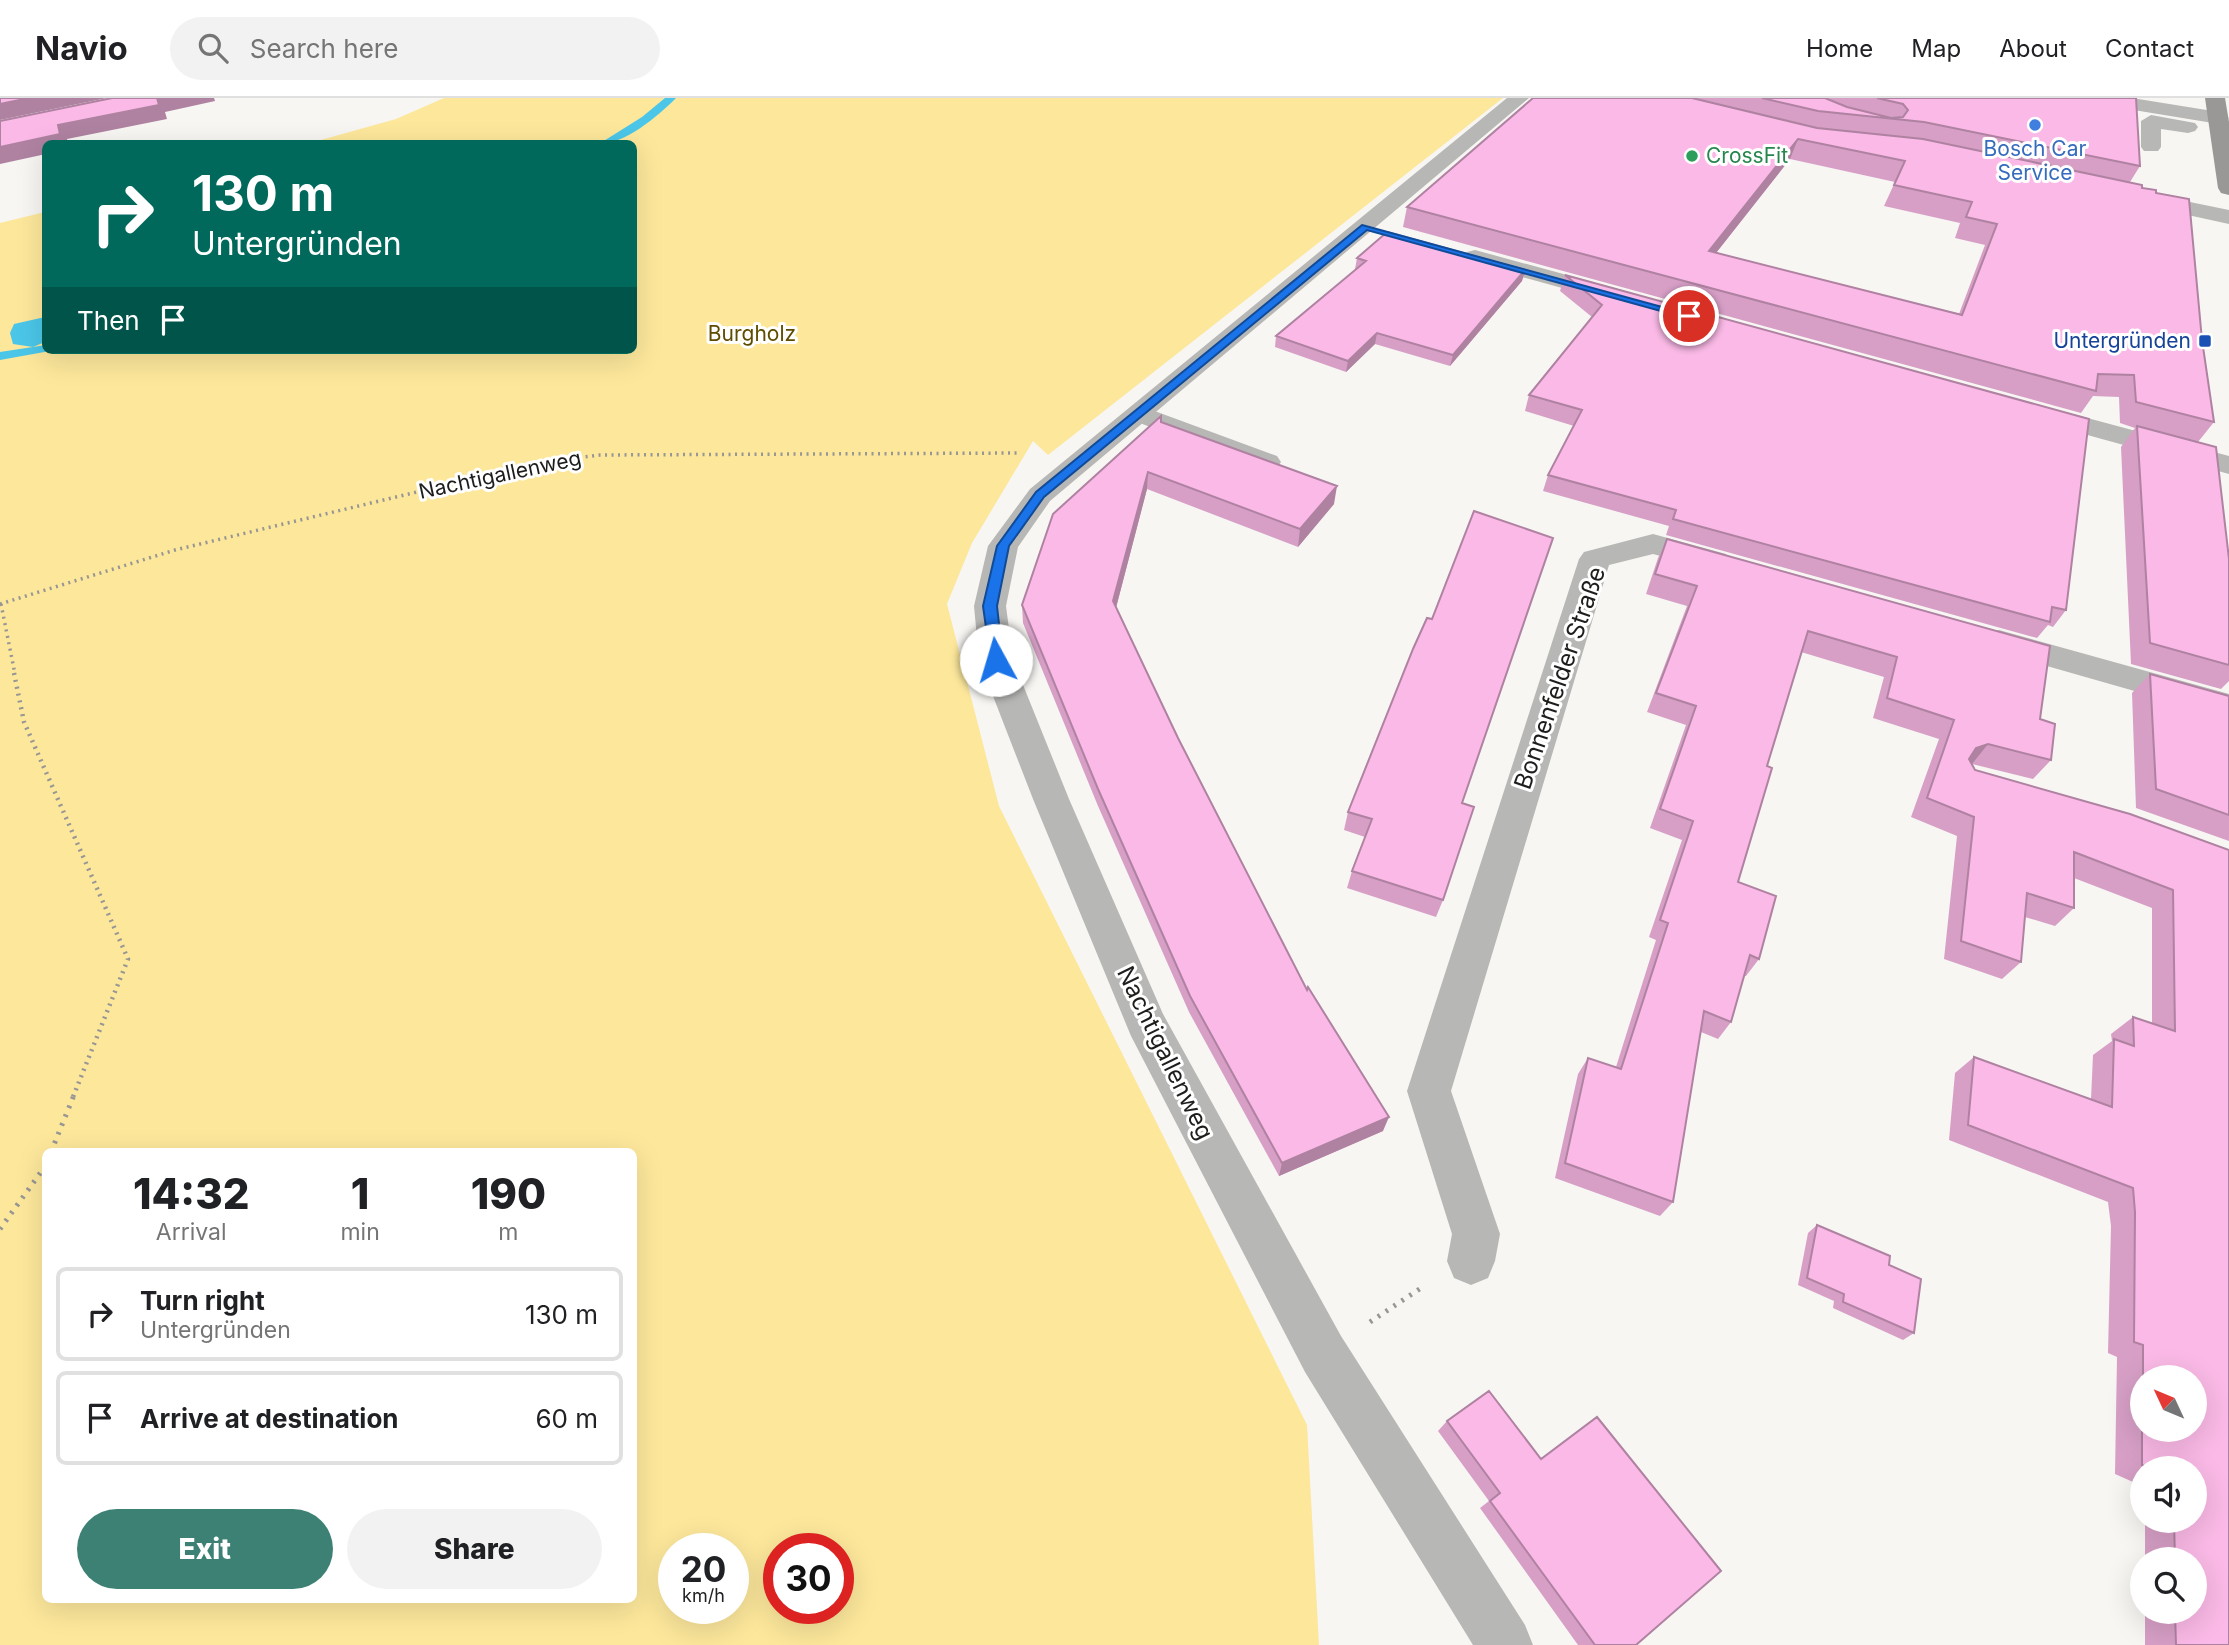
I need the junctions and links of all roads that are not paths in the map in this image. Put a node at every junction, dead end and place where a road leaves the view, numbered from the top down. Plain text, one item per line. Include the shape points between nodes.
1 (1519, 98) edge
2 (2097, 98) edge
3 (2218, 116) edge
4 (2151, 147) dead end
5 (2229, 188) edge
6 (2229, 206) edge
7 (2229, 217) edge
8 (1447, 249) edge
9 (1636, 301) edge
10 (2013, 405) edge
11 (1141, 414) junction
12 (2229, 465) edge
13 (1297, 473) edge
14 (1746, 570) edge
15 (1961, 630) edge
16 (2229, 706) edge
17 (1471, 1261) dead end
18 (1505, 1645) edge

1 - 11 street, Nachtigallenweg via 1379,230
2 - 3 lane
3 - 4 lane via 2151,121
3 - 5 main road
6 - 7 lane via 2122,189
8 - 9 street
10 - 12 street
11 - 13 lane
11 - 18 street, Nachtigallenweg via 1040,495 1003,546 990,606 996,660 1146,1023 1323,1354
14 - 17 street, Bonnenfelder Straße via 1653,544 1595,559 1429,1091 1476,1234
15 - 16 street

